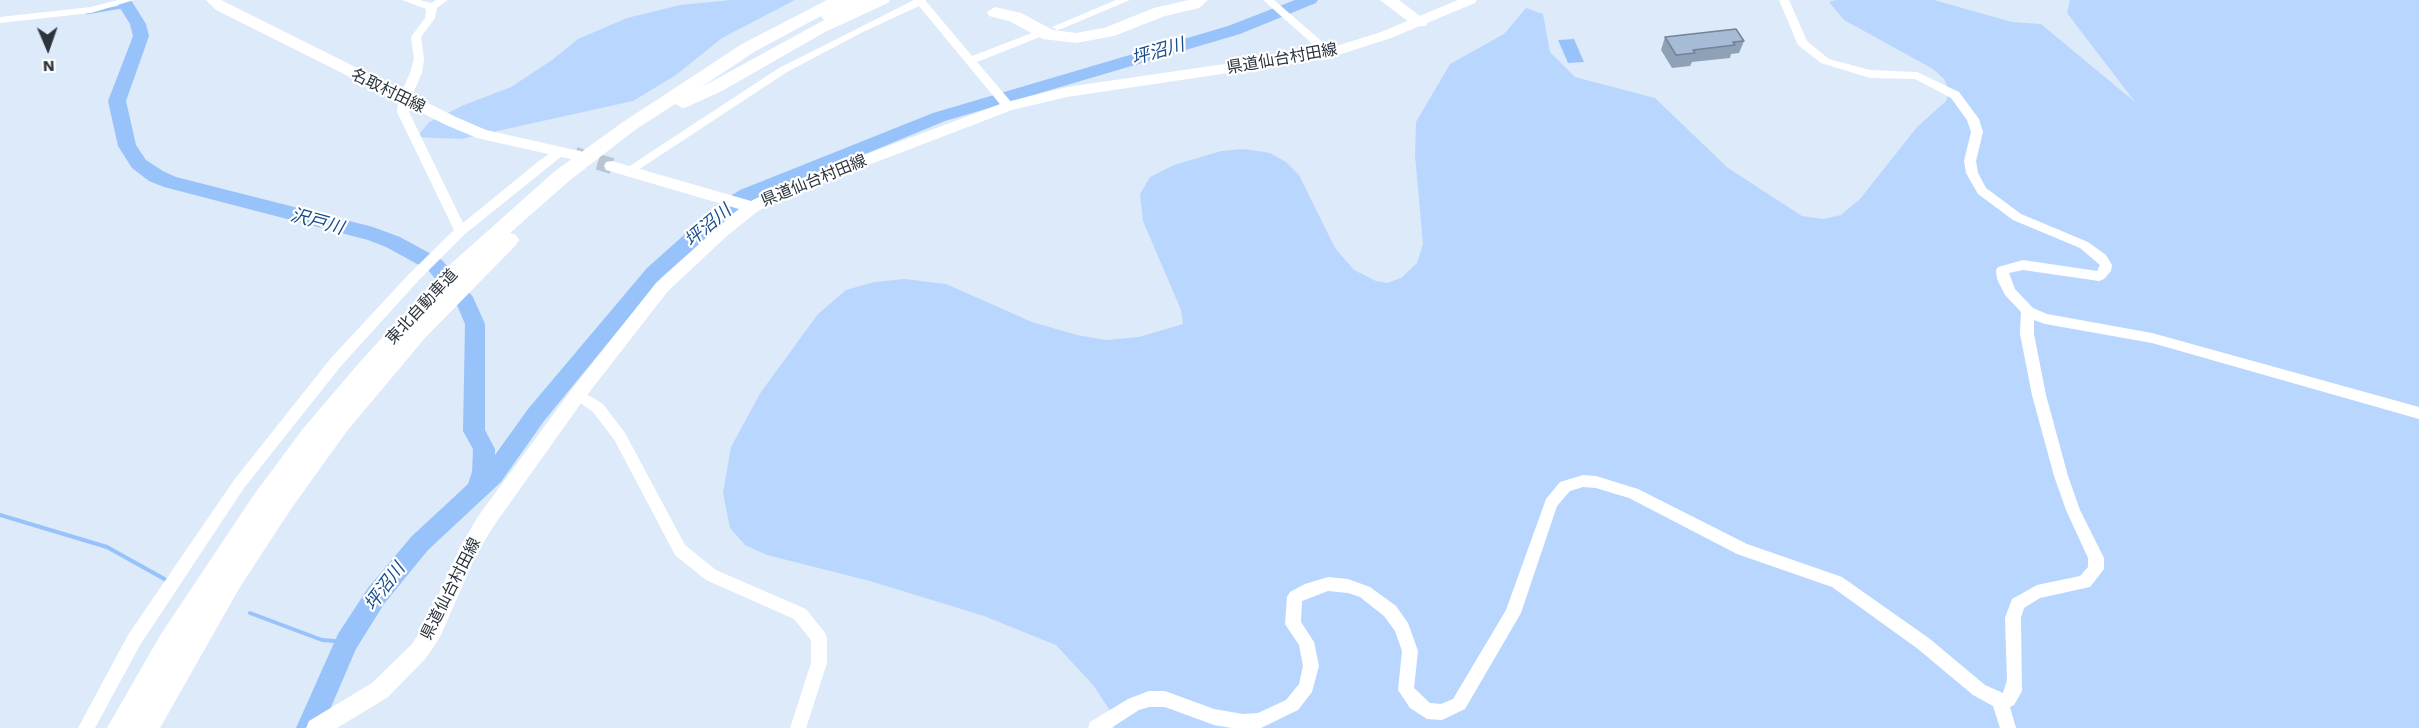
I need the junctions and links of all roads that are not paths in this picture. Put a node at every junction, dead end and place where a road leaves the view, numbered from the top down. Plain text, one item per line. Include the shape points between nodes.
1 (129, 0) edge
2 (213, 0) edge
3 (407, 0) edge
4 (443, 0) edge
5 (823, 0) edge
6 (839, 0) edge
7 (861, 0) edge
8 (882, 0) edge
9 (1125, 0) edge
10 (1172, 0) edge
11 (1200, 0) edge
12 (1268, 0) edge
13 (1388, 0) edge
14 (1399, 0) edge
15 (1470, 0) edge
16 (1784, 0) edge
17 (920, 1) edge
18 (1029, 4) dead end
19 (432, 7) junction
20 (995, 12) dead end
21 (0, 20) edge
22 (1420, 22) junction
23 (1057, 27) dead end
24 (1036, 35) dead end
25 (1329, 52) junction
26 (969, 61) junction
27 (404, 100) junction
28 (676, 100) junction
29 (1003, 101) junction
30 (568, 154) joint
31 (620, 169) joint
32 (750, 207) junction
33 (461, 231) junction
34 (437, 301) junction
35 (2028, 311) junction
36 (578, 394) junction
37 (2419, 413) edge
38 (2000, 700) junction
39 (86, 728) edge
40 (120, 728) edge
41 (146, 728) edge
42 (317, 728) edge
43 (798, 728) edge
44 (1096, 728) edge
45 (2008, 728) edge

1 - 21 street via 68,14
2 - 27 main road, 名取村田線
3 - 19 street
4 - 19 street
5 - 28 highway via 702,71
6 - 28 highway, 東北自動車道 via 748,48
7 - 28 highway, 東北自動車道
8 - 28 highway via 819,28 716,87
9 - 23 street
10 - 18 highway via 1115,26 1076,35 1056,33 1029,22 1025,9
11 - 20 highway via 1108,32 1076,38 1049,35 1015,17
12 - 25 street
13 - 22 highway
14 - 22 highway via 1415,12
15 - 22 main road, 県道仙台村田線
16 - 35 street via 1802,43 1825,61 1870,74 1917,76 1955,95 1973,119 1977,132 1970,160 1982,191 2016,217 2084,245 2102,258 2106,265 2099,276 2023,265 2002,270 2010,292
17 - 26 street
17 - 31 street via 783,70
19 - 27 street via 430,18 416,37 419,59
22 - 25 main road, 県道仙台村田線
24 - 26 street
25 - 29 main road, 県道仙台村田線
26 - 29 street
27 - 30 main road, 名取村田線 via 482,134
27 - 33 street via 403,112
28 - 34 highway, 東北自動車道 via 465,273
29 - 32 main road, 県道仙台村田線
30 - 33 street via 544,163
31 - 32 main road
32 - 36 main road, 県道仙台村田線 via 662,287
33 - 39 street via 336,362 239,483 134,640
34 - 40 highway, 東北自動車道 via 366,369 310,436 176,633
34 - 41 highway, 東北自動車道 via 418,332 339,425 283,502
35 - 37 street via 2045,318 2152,338
35 - 38 street via 2026,334 2038,395 2061,476 2096,558 2096,569 2085,582 2037,592 2017,604 2013,618 2014,691 2008,700
36 - 42 main road, 県道仙台村田線 via 486,521 419,651 400,672 357,706
36 - 43 street via 598,408 620,437 680,550 711,575 800,614 819,638 819,663
38 - 44 street via 1979,690 1924,644 1837,582 1742,549 1633,494 1583,481 1565,486 1551,503 1513,613 1459,704 1442,712 1427,711 1416,703 1406,690 1410,651 1402,628 1390,611 1365,592 1328,584 1295,597 1293,624 1306,642 1311,666 1306,687 1292,705 1259,721 1243,722 1214,717 1165,699 1149,699
38 - 45 street

